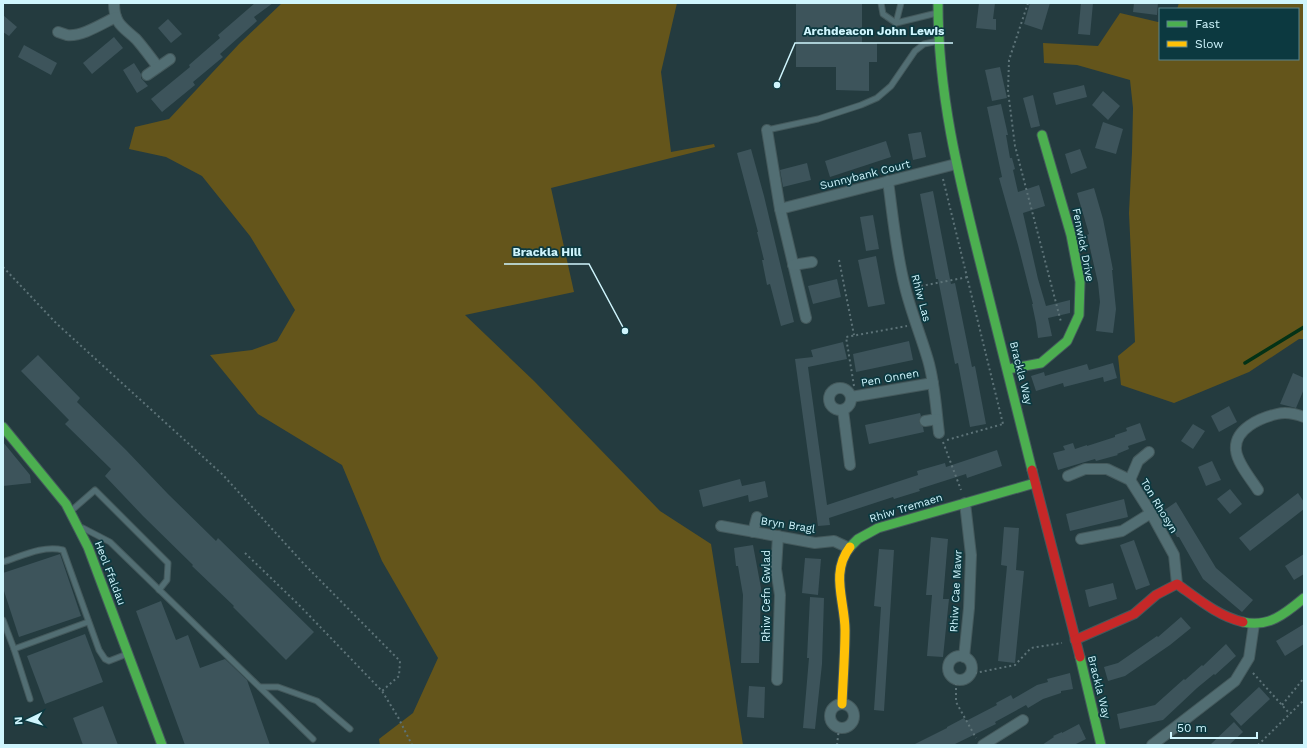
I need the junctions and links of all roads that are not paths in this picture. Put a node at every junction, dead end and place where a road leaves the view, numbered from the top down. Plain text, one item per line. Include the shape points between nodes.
1 (114, 3) edge
2 (881, 3) edge
3 (901, 3) edge
4 (938, 3) edge
5 (938, 13) junction
6 (116, 17) junction
7 (896, 23) junction
8 (58, 32) dead end
9 (939, 41) junction
10 (170, 59) dead end
11 (158, 67) junction
12 (147, 75) dead end
13 (767, 130) joint
14 (1042, 135) dead end
15 (956, 164) junction
16 (888, 181) junction
17 (780, 209) junction
18 (812, 262) dead end
19 (793, 265) junction
20 (806, 318) dead end
21 (1008, 369) junction
22 (933, 383) junction
23 (854, 397) junction
24 (843, 410) junction
25 (1304, 417) edge
26 (937, 419) junction
27 (925, 421) dead end
28 (3, 427) edge
29 (941, 437) road end
30 (1149, 452) dead end
31 (850, 465) dead end
32 (1068, 476) dead end
33 (1130, 480) junction
34 (1035, 483) junction
35 (1258, 490) dead end
36 (966, 503) junction
37 (70, 512) junction
38 (1151, 513) junction
39 (756, 517) dead end
40 (77, 524) junction
41 (721, 526) dead end
42 (753, 532) junction
43 (778, 536) junction
44 (1081, 540) dead end
45 (849, 548) junction
46 (3, 562) edge
47 (1177, 584) junction
48 (159, 590) junction
49 (1304, 598) edge
50 (3, 620) edge
51 (88, 622) junction
52 (1254, 624) junction
53 (1075, 640) junction
54 (14, 649) junction
55 (128, 653) junction
56 (964, 657) junction
57 (777, 680) dead end
58 (260, 687) junction
59 (30, 699) dead end
60 (842, 704) junction
61 (1023, 720) dead end
62 (350, 729) dead end
63 (314, 739) dead end
64 (980, 742) edge
65 (162, 745) edge
66 (1101, 745) edge
67 (1152, 745) edge

1 - 6 street
2 - 7 lane via 883,14
3 - 7 lane
4 - 5 street, Brackla Way
5 - 7 lane
5 - 9 street, Brackla Way
6 - 8 street via 74,35
6 - 11 street via 121,27 135,39
9 - 13 lane via 924,44 915,51 891,86 877,98 818,119
9 - 15 street, Brackla Way via 946,117
10 - 11 street
11 - 12 street
13 - 17 street
14 - 21 street, Fenwick Drive via 1071,235 1080,282 1079,314 1066,341 1041,363
15 - 16 street, Sunnybank Court
15 - 21 street, Brackla Way
16 - 17 street, Sunnybank Court
16 - 22 street, Rhiw Las via 905,290
17 - 19 street
18 - 19 street
19 - 20 street
21 - 34 street, Brackla Way
22 - 23 street, Pen Onnen
22 - 26 street, Rhiw Las
23 - 24 street, Pen Onnen
23 - 24 street, Pen Onnen via 842,388 832,392 830,403 835,409
24 - 31 street
25 - 35 street via 1296,414 1278,414 1262,419 1245,428 1237,439 1236,450 1240,462
26 - 27 street
26 - 29 street, Rhiw Las
28 - 37 street, Heol Ffaldau
30 - 33 street via 1138,461
32 - 33 street, Ton Rhosyn via 1085,469 1107,469
33 - 38 street, Ton Rhosyn
34 - 36 street, Rhiw Tremaen
34 - 53 street, Brackla Way
36 - 45 street, Rhiw Tremaen via 878,528 858,538
36 - 56 street, Rhiw Cae Mawr via 971,555
37 - 40 street, Heol Ffaldau
37 - 48 lane via 95,490 168,563 166,580
38 - 44 street via 1122,531
38 - 47 street, Ton Rhosyn via 1174,555
39 - 42 street
40 - 48 lane via 110,542
40 - 55 street, Heol Ffaldau
41 - 42 street, Bryn Bragl
42 - 43 street, Bryn Bragl
43 - 45 street, Bryn Bragl via 815,543 834,541
43 - 57 street, Rhiw Cefn Gwlad via 776,568 780,595
45 - 60 street, Rhiw Tremaen via 842,564 839,584 845,628
46 - 51 lane via 40,550 63,550
47 - 52 street via 1222,614 1238,622
47 - 53 street via 1156,595 1134,614
48 - 58 lane
49 - 52 street via 1274,620
50 - 54 lane
51 - 54 lane
51 - 55 lane via 105,659 109,661
52 - 67 street via 1250,658 1235,681
53 - 66 street, Brackla Way
54 - 59 lane
55 - 65 street, Heol Ffaldau
56 - 56 street, Rhiw Cae Mawr via 958,656 950,663 949,671 956,678 964,679 972,670 971,663
58 - 62 lane via 278,687 317,701
58 - 63 lane
60 - 60 street via 834,706 830,716 839,728 848,727 854,716 850,706
61 - 64 street via 989,742

